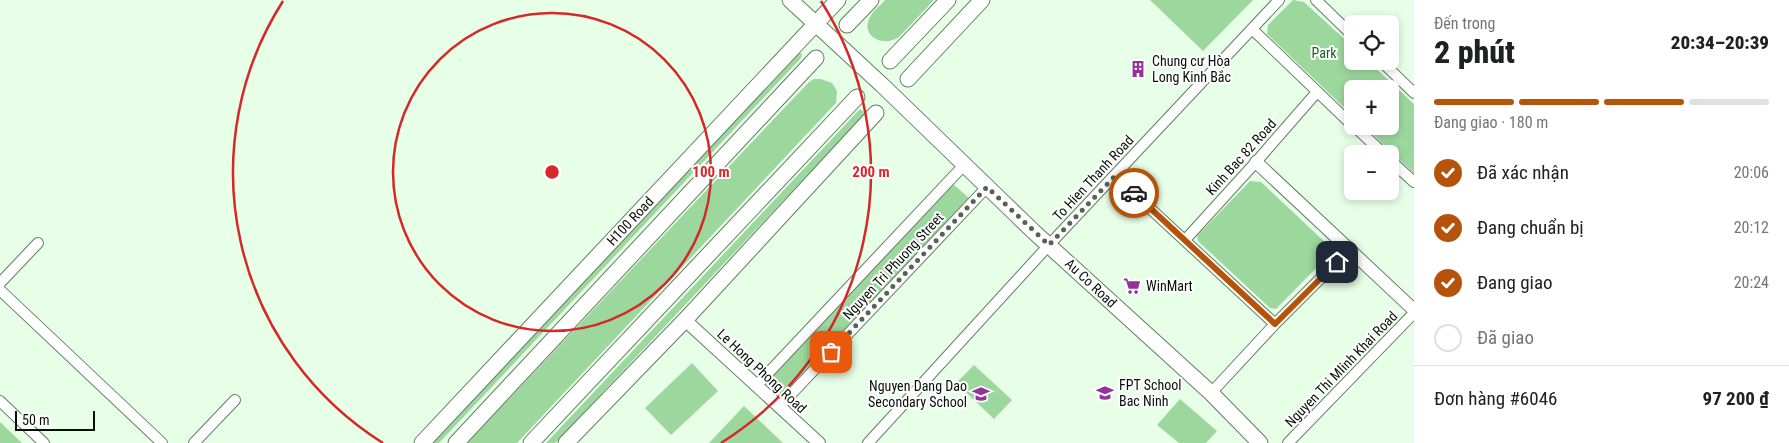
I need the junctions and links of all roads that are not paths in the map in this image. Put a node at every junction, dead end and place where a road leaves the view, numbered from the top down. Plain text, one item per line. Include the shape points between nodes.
1 (790, 0) edge
2 (838, 0) edge
3 (871, 0) edge
4 (948, 0) edge
5 (982, 0) edge
6 (1279, 0) edge
7 (1316, 0) edge
8 (816, 24) junction
9 (847, 26) dead end
10 (1344, 27) edge
11 (1252, 29) junction
12 (816, 58) dead end
13 (890, 61) dead end
14 (1390, 70) edge
15 (908, 79) dead end
16 (1317, 92) junction
17 (1414, 93) edge
18 (857, 97) dead end
19 (876, 113) dead end
20 (1344, 118) edge
21 (1363, 135) edge
22 (1374, 145) edge
23 (1256, 162) junction
24 (964, 165) junction
25 (1399, 168) edge
26 (1115, 176) junction
27 (1414, 182) edge
28 (987, 187) junction
29 (1185, 240) junction
30 (38, 243) dead end
31 (1049, 245) junction
32 (1349, 250) junction
33 (0, 283) edge
34 (0, 290) edge
35 (1414, 312) edge
36 (686, 320) junction
37 (1275, 324) junction
38 (756, 386) junction
39 (1211, 393) junction
40 (235, 400) dead end
41 (0, 401) edge
42 (779, 407) junction
43 (44, 443) edge
44 (162, 443) edge
45 (194, 443) edge
46 (422, 443) edge
47 (456, 443) edge
48 (531, 443) edge
49 (566, 443) edge
50 (818, 443) edge
51 (868, 443) edge
52 (1260, 443) edge
53 (1288, 443) edge

1 - 8 main road, Au Co Road
2 - 8 main road, H100 Road
3 - 9 main road
4 - 13 main road
5 - 15 main road
6 - 11 street, To Hien Thanh Road
7 - 10 street
8 - 24 main road, Au Co Road
8 - 46 main road, H100 Road
11 - 16 street
11 - 26 street, To Hien Thanh Road
12 - 47 main road, H100 Road
14 - 17 street
16 - 20 street
16 - 23 street, Kinh Bac 82 Road
18 - 48 main road
19 - 36 main road
21 - 22 street
23 - 29 street, Kinh Bac 82 Road
23 - 32 street
24 - 28 main road, Au Co Road
24 - 38 street, Nguyen Tri Phuong Street
25 - 27 street
26 - 29 street
26 - 31 street, To Hien Thanh Road
28 - 31 main road, Au Co Road
28 - 42 street, Nguyen Tri Phuong Street
29 - 37 street
30 - 33 street
31 - 39 main road, Au Co Road
31 - 51 street, To Hien Thanh Road
32 - 35 street
32 - 37 street
34 - 44 street
35 - 53 street, Nguyen Thi MIinh Khai Road
36 - 38 street, Le Hong Phong Road
36 - 49 main road
37 - 39 street
38 - 42 street, Le Hong Phong Road
39 - 52 main road, Au Co Road
40 - 45 street
41 - 43 street
42 - 50 street, Le Hong Phong Road

